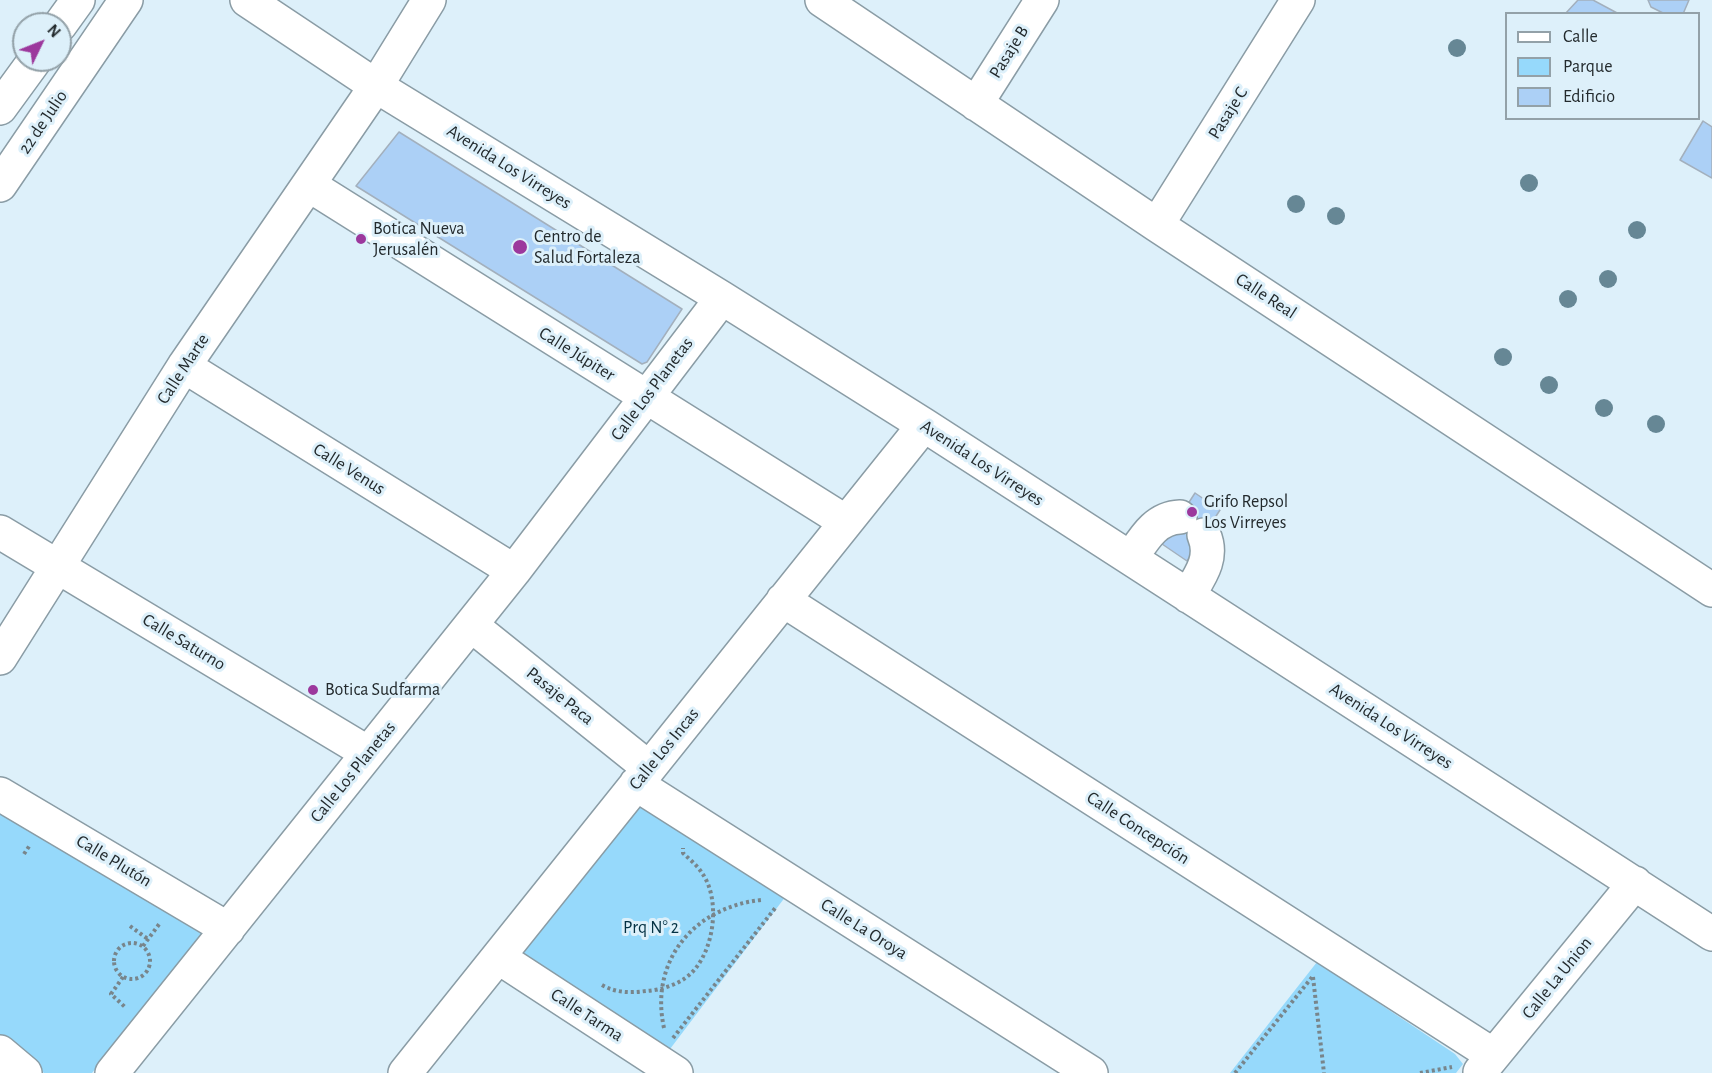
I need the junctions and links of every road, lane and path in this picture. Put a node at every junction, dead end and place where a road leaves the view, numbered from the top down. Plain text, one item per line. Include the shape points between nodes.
1 (126, 0) edge
2 (247, 0) edge
3 (429, 0) edge
4 (822, 0) edge
5 (1042, 0) edge
6 (1298, 0) edge
7 (26, 72) edge
8 (376, 86) junction
9 (976, 104) junction
10 (0, 108) edge
11 (309, 184) junction
12 (0, 185) edge
13 (1157, 225) junction
14 (722, 298) junction
15 (183, 366) junction
16 (646, 397) junction
17 (924, 425) junction
18 (846, 522) junction
19 (0, 532) edge
20 (1131, 558) junction
21 (58, 566) junction
22 (514, 571) junction
23 (1712, 590) edge
24 (1188, 596) junction
25 (783, 600) junction
26 (471, 625) junction
27 (0, 658) edge
28 (368, 753) junction
29 (643, 776) junction
30 (0, 794) edge
31 (683, 841) dead end
32 (1635, 883) junction
33 (713, 914) junction
34 (161, 922) dead end
35 (130, 926) dead end
36 (228, 929) junction
37 (1712, 934) edge
38 (148, 939) junction
39 (143, 946) junction
40 (498, 957) junction
41 (123, 977) junction
42 (596, 981) dead end
43 (662, 990) junction
44 (134, 1015) dead end
45 (0, 1052) edge
46 (1475, 1065) edge
47 (25, 1073) edge
48 (112, 1073) edge
49 (405, 1073) edge
50 (676, 1073) edge
51 (1091, 1073) edge
52 (1235, 1073) edge
53 (1324, 1073) edge
54 (1420, 1073) edge

1 - 12 street, 22 de Julio
2 - 8 street, Avenida Los Virreyes
3 - 8 street, Calle Marte
4 - 9 street, Calle Real
5 - 9 street, Pasaje B
6 - 13 street, Pasaje C
7 - 10 street
8 - 11 street, Calle Marte
8 - 14 street, Avenida Los Virreyes
9 - 13 street, Calle Real
11 - 15 street, Calle Marte
11 - 16 street, Calle Júpiter
13 - 23 street, Calle Real
14 - 16 street, Calle Los Planetas
14 - 17 street, Avenida Los Virreyes
15 - 21 street, Calle Marte
15 - 22 street, Calle Venus
16 - 18 street, Calle Júpiter
16 - 22 street, Calle Los Planetas
17 - 18 street, Calle Los Incas
17 - 20 street, Avenida Los Virreyes
18 - 25 street, Calle Los Incas
19 - 21 street, Calle Saturno
20 - 24 street, Avenida Los Virreyes
20 - 24 street via 1157,524 1168,518 1192,526 1208,545 1208,558
21 - 27 street, Calle Marte
21 - 28 street, Calle Saturno
22 - 26 street, Calle Los Planetas
24 - 32 street, Avenida Los Virreyes
25 - 29 street, Calle Los Incas
25 - 46 street, Calle Concepción
26 - 28 street, Calle Los Planetas
26 - 29 street, Pasaje Paca
28 - 36 street, Calle Los Planetas
29 - 40 street, Calle Los Incas
29 - 51 street, Calle La Oroya
30 - 36 street, Calle Plutón
31 - 33 path via 683,853 703,874
32 - 37 street, Avenida Los Virreyes
32 - 46 street, Calle La Union
33 - 43 path via 684,938 673,954
33 - 43 path via 710,940 695,969
33 - 43 path via 745,902 780,902 669,1043 662,1017
34 - 38 path
35 - 38 path
36 - 48 street, Calle Los Planetas
38 - 39 path
39 - 41 path via 150,958 147,971 141,977
39 - 41 path via 127,943 115,955 114,963
40 - 49 street, Calle Los Incas
40 - 50 street, Calle Tarma
41 - 44 path via 111,994
42 - 43 path via 620,993
45 - 47 street
46 - 54 path
52 - 53 path via 1313,976

